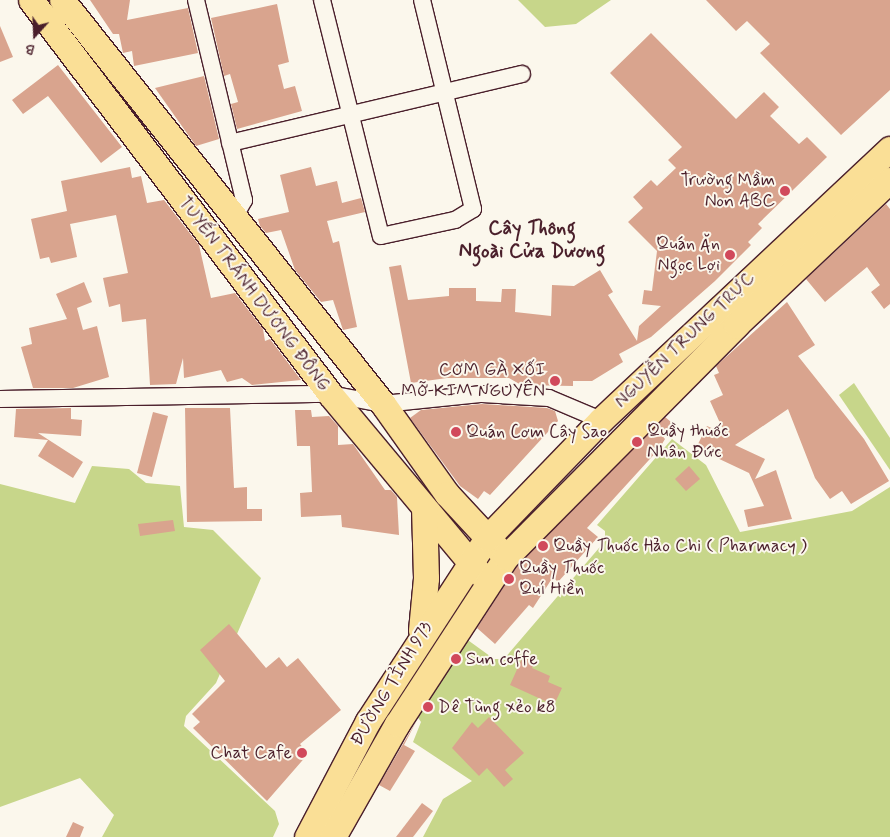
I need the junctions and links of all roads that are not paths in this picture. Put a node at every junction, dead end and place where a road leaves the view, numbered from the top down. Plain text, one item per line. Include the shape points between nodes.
1 (31, 0) edge
2 (62, 0) edge
3 (196, 0) edge
4 (322, 0) edge
5 (423, 0) edge
6 (522, 74) dead end
7 (446, 92) junction
8 (351, 114) junction
9 (230, 142) junction
10 (890, 149) edge
11 (890, 180) edge
12 (235, 216) junction
13 (330, 394) junction
14 (0, 399) edge
15 (382, 404) junction
16 (602, 420) junction
17 (424, 508) junction
18 (487, 538) junction
19 (506, 557) junction
20 (468, 563) junction
21 (487, 581) junction
22 (420, 636) junction
23 (307, 837) edge
24 (333, 837) edge

1 - 13 main road, TUYẾN TRÁNH DƯƠNG ĐÔNG
2 - 12 main road, TUYẾN TRÁNH DƯƠNG ĐÔNG
3 - 9 street
4 - 8 street
5 - 7 street
6 - 7 street
7 - 8 street
7 - 8 street via 474,197 473,209 455,220 381,236
8 - 9 street
9 - 12 street via 244,200
10 - 16 main road, NGUYỄN TRUNG TRỰC
11 - 19 main road, NGUYỄN TRUNG TRỰC via 736,325
12 - 15 main road, TUYẾN TRÁNH DƯƠNG ĐÔNG
13 - 14 street
13 - 15 street
13 - 17 main road, TUYẾN TRÁNH DƯƠNG ĐÔNG
15 - 16 street via 424,396 549,398
15 - 18 main road, TUYẾN TRÁNH DƯƠNG ĐÔNG via 447,494
16 - 18 main road, NGUYỄN TRUNG TRỰC
17 - 20 main road, TUYẾN TRÁNH DƯƠNG ĐÔNG
17 - 22 main road via 426,578
18 - 19 main road, TUYẾN TRÁNH DƯƠNG ĐÔNG
18 - 20 main road, ĐƯỜNG TỈNH 973
19 - 21 main road, ĐƯỜNG TỈNH 973
20 - 21 main road, TUYẾN TRÁNH DƯƠNG ĐÔNG
20 - 22 main road, ĐƯỜNG TỈNH 973
21 - 24 main road, ĐƯỜNG TỈNH 973 via 397,724
22 - 23 main road, ĐƯỜNG TỈNH 973 via 368,721

